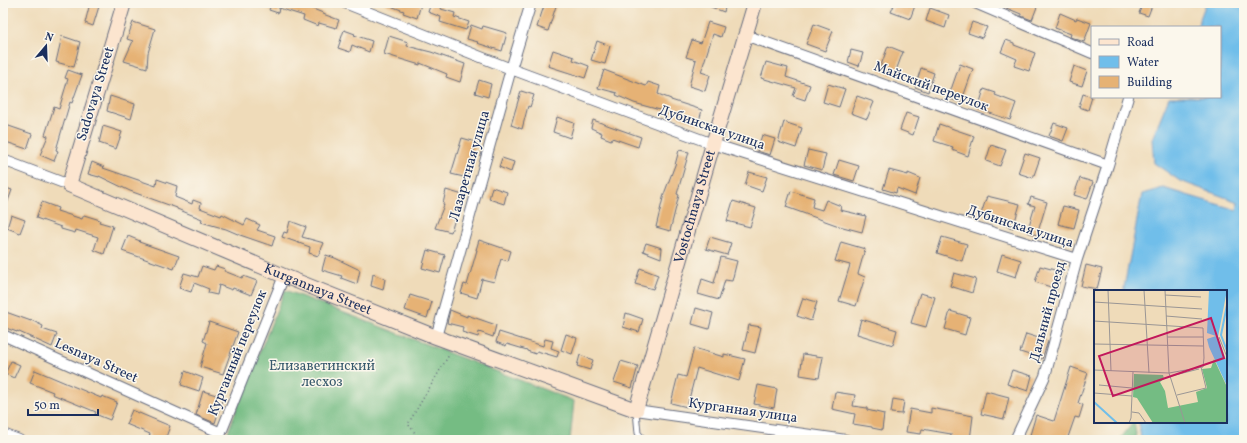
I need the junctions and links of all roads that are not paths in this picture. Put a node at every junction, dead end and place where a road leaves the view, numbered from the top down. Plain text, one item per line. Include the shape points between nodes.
1 (124, 3) edge
2 (345, 3) edge
3 (531, 3) edge
4 (755, 3) edge
5 (976, 3) edge
6 (745, 36) junction
7 (1091, 53) edge
8 (511, 69) junction
9 (1128, 98) edge
10 (712, 144) junction
11 (3, 160) edge
12 (1108, 165) junction
13 (69, 185) junction
14 (1077, 259) junction
15 (284, 276) junction
16 (3, 334) edge
17 (436, 337) junction
18 (636, 410) junction
19 (3, 434) edge
20 (219, 437) edge
21 (19, 440) edge
22 (644, 440) edge
23 (846, 440) edge
24 (1015, 440) edge

1 - 13 street, Sadovaya Street
2 - 8 street, Дубинская улица
3 - 8 street, Лазаретная улица
4 - 6 street, Vostochnaya Street
5 - 7 street
6 - 10 street, Vostochnaya Street
6 - 12 street, Майский переулок
8 - 10 street, Дубинская улица
8 - 17 street, Лазаретная улица
9 - 12 street, Дальний проезд
10 - 14 street, Дубинская улица
10 - 18 street, Vostochnaya Street
11 - 13 street, Kurgannaya Street
12 - 14 street, Дальний проезд
13 - 15 street, Kurgannaya Street
14 - 24 street, Дальний проезд via 1045,376
15 - 17 street, Kurgannaya Street
15 - 20 street, Курганный переулок
16 - 20 street, Lesnaya Street
17 - 18 street, Kurgannaya Street
18 - 22 lane via 638,433
18 - 23 street, Курганная улица
19 - 21 street

